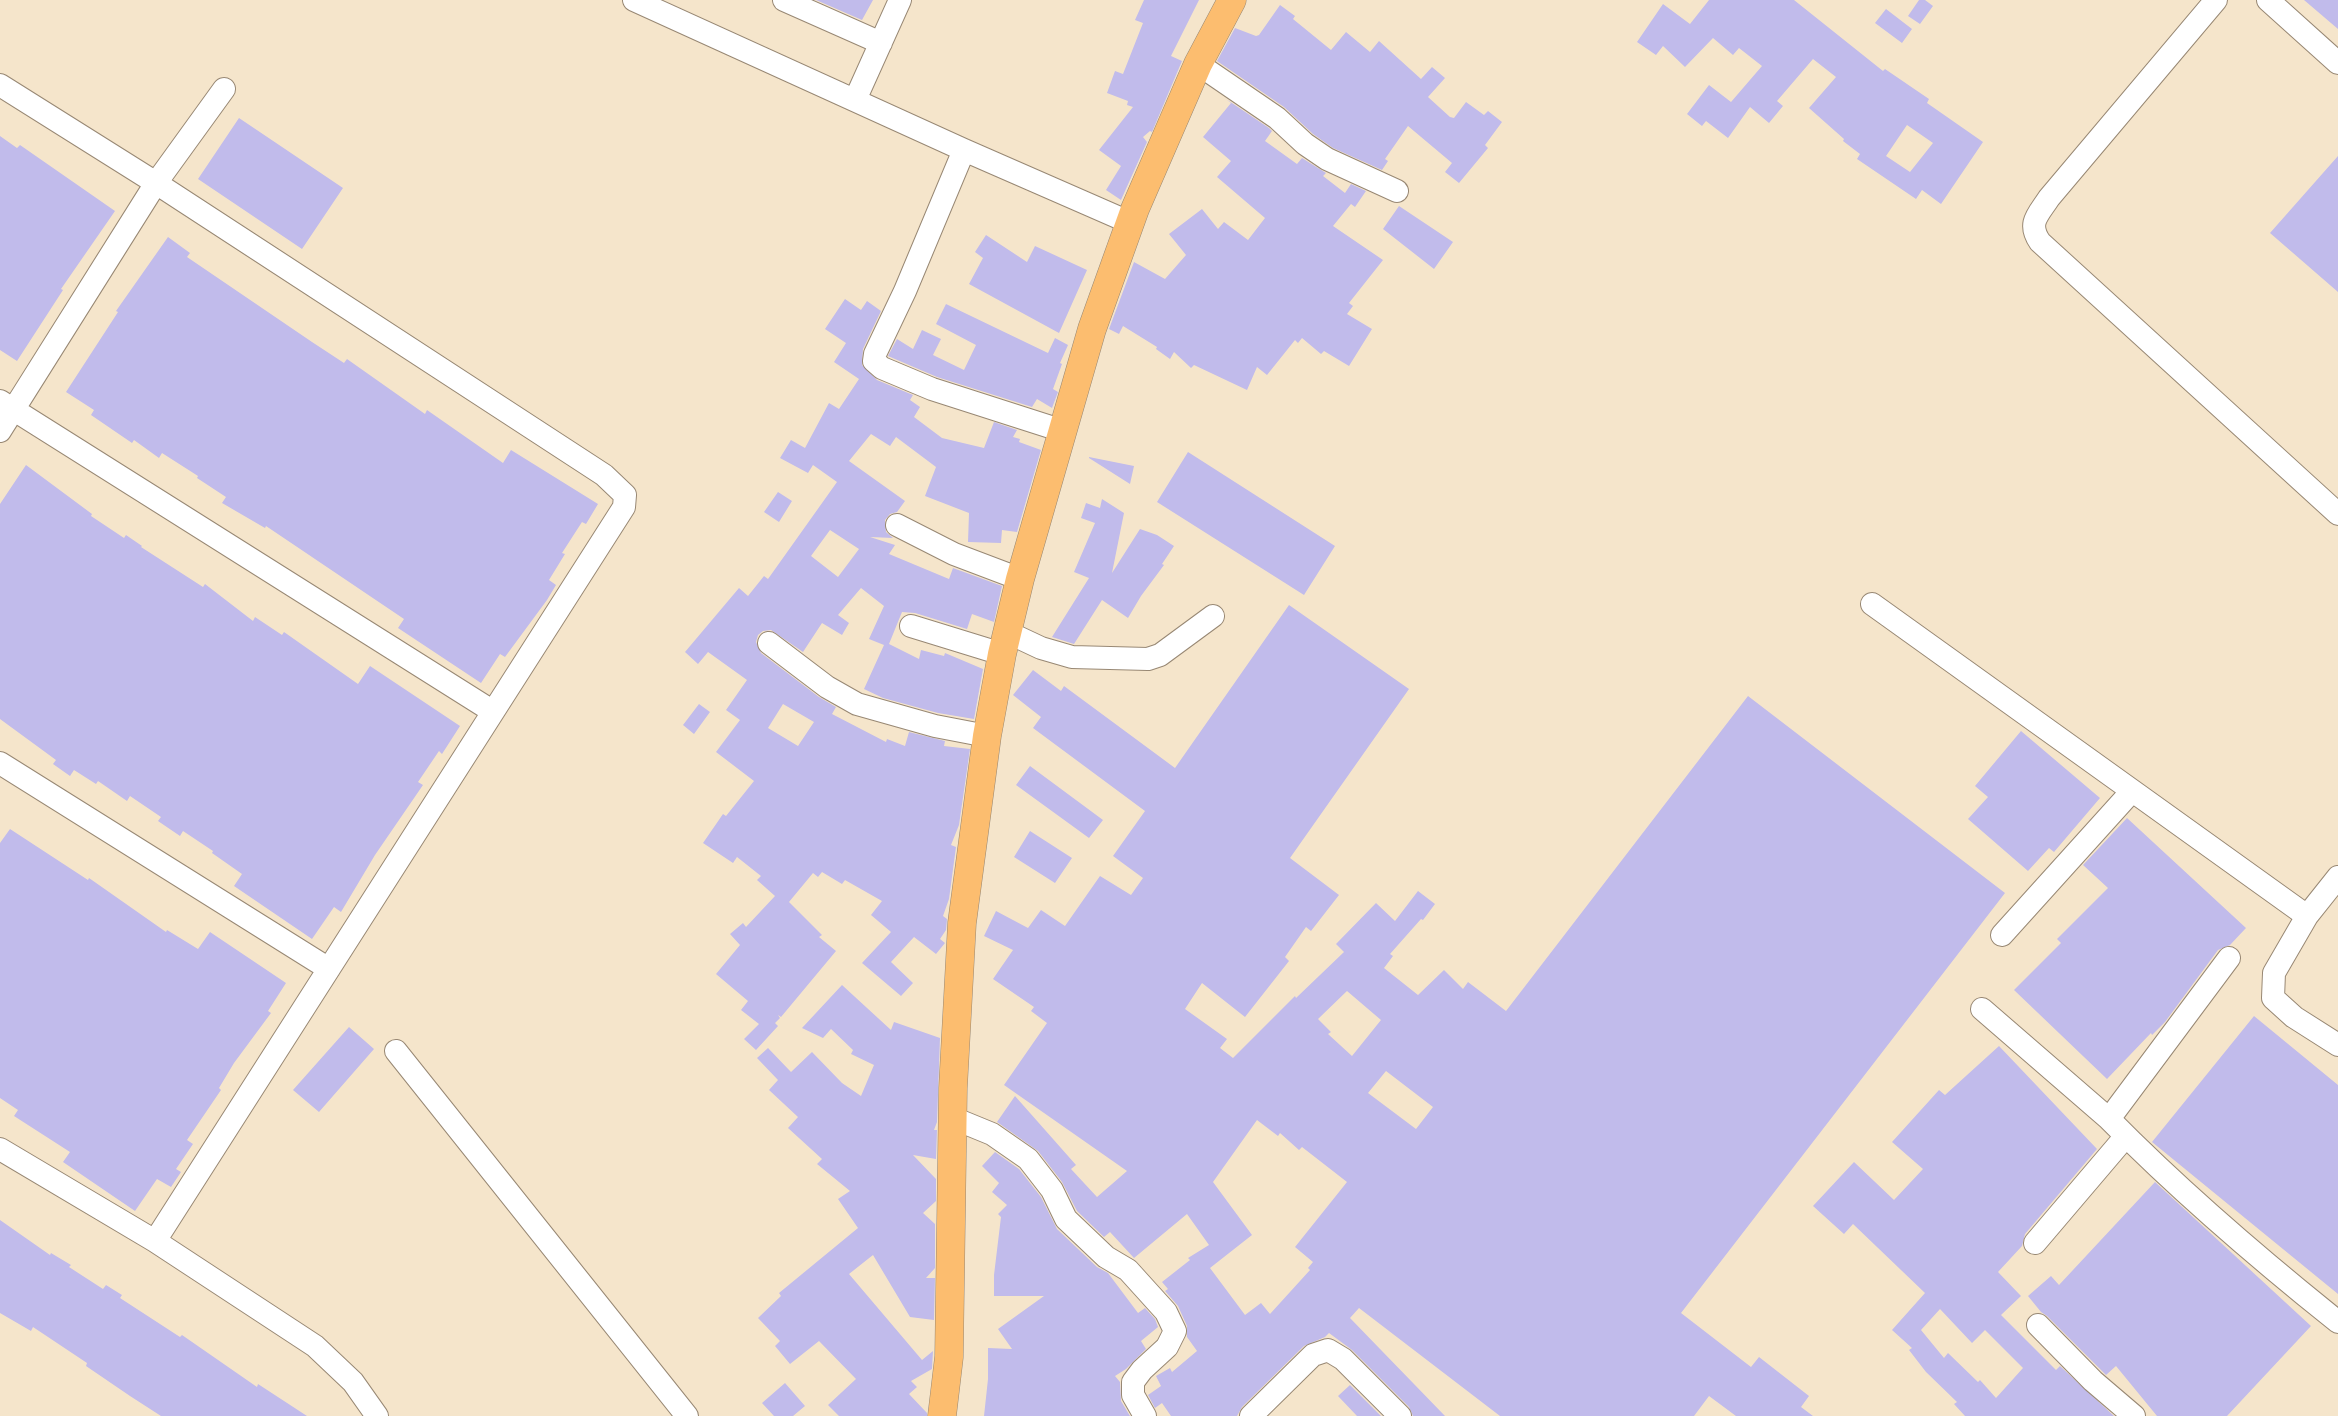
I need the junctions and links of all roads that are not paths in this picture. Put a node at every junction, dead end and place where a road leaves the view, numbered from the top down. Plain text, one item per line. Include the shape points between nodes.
1 (634, 0) edge
2 (784, 0) edge
3 (900, 0) edge
4 (1232, 0) edge
5 (2216, 0) edge
6 (2268, 0) edge
7 (671, 6) edge
8 (881, 43) junction
9 (2338, 63) edge
10 (1198, 64) junction
11 (0, 85) edge
12 (224, 89) dead end
13 (857, 96) junction
14 (964, 150) junction
15 (156, 183) junction
16 (1397, 191) dead end
17 (1133, 216) junction
18 (7, 405) edge
19 (0, 431) edge
20 (1063, 432) junction
21 (2338, 514) edge
22 (897, 525) dead end
23 (1020, 579) junction
24 (1872, 604) dead end
25 (1213, 616) dead end
26 (911, 626) dead end
27 (769, 643) dead end
28 (1004, 643) junction
29 (492, 711) junction
30 (987, 736) junction
31 (0, 763) edge
32 (2132, 791) junction
33 (2338, 877) edge
34 (2307, 916) junction
35 (2002, 935) dead end
36 (2229, 958) dead end
37 (329, 969) junction
38 (1982, 1009) dead end
39 (2338, 1045) edge
40 (396, 1051) dead end
41 (953, 1118) junction
42 (2109, 1119) junction
43 (2126, 1136) junction
44 (0, 1149) edge
45 (155, 1241) junction
46 (2035, 1243) dead end
47 (2338, 1322) edge
48 (2038, 1325) dead end
49 (376, 1416) edge
50 (687, 1416) edge
51 (942, 1416) edge
52 (1145, 1416) edge
53 (1251, 1416) edge
54 (1400, 1416) edge
55 (2134, 1416) edge

1 - 7 street
2 - 8 street
3 - 8 street
4 - 10 main road
5 - 21 street via 2050,198 2034,221 2033,233
6 - 9 street
7 - 13 street
8 - 13 street
10 - 16 street via 1277,118 1327,159
10 - 17 main road
11 - 15 street
12 - 15 street
13 - 14 street
13 - 17 street
14 - 17 street
14 - 20 street via 874,360 882,368 932,389
15 - 18 street
15 - 29 street via 604,475 625,495 624,506
17 - 20 main road via 1092,329
18 - 19 street
18 - 29 street
20 - 23 main road
22 - 23 street via 954,554
23 - 28 main road
24 - 32 street
25 - 28 street via 1160,655 1148,659 1072,657 1041,648
26 - 28 street
27 - 30 street via 827,687 857,704 935,726
28 - 30 main road
29 - 37 street
30 - 41 main road via 962,923
31 - 37 street
32 - 34 street
32 - 35 street
33 - 34 street
34 - 39 street via 2274,973 2273,998 2294,1017
36 - 42 street
37 - 45 street
38 - 42 street
40 - 50 street
41 - 51 main road via 949,1357
41 - 52 street via 992,1134 1028,1159 1052,1190 1066,1219 1106,1257 1128,1270 1166,1312 1175,1331 1167,1347 1133,1382 1133,1395
42 - 43 street
43 - 46 street
43 - 47 street via 2270,1268
44 - 45 street
45 - 49 street via 315,1346 353,1382
48 - 55 street via 2093,1381
53 - 54 street via 1313,1355 1328,1350 1343,1359

